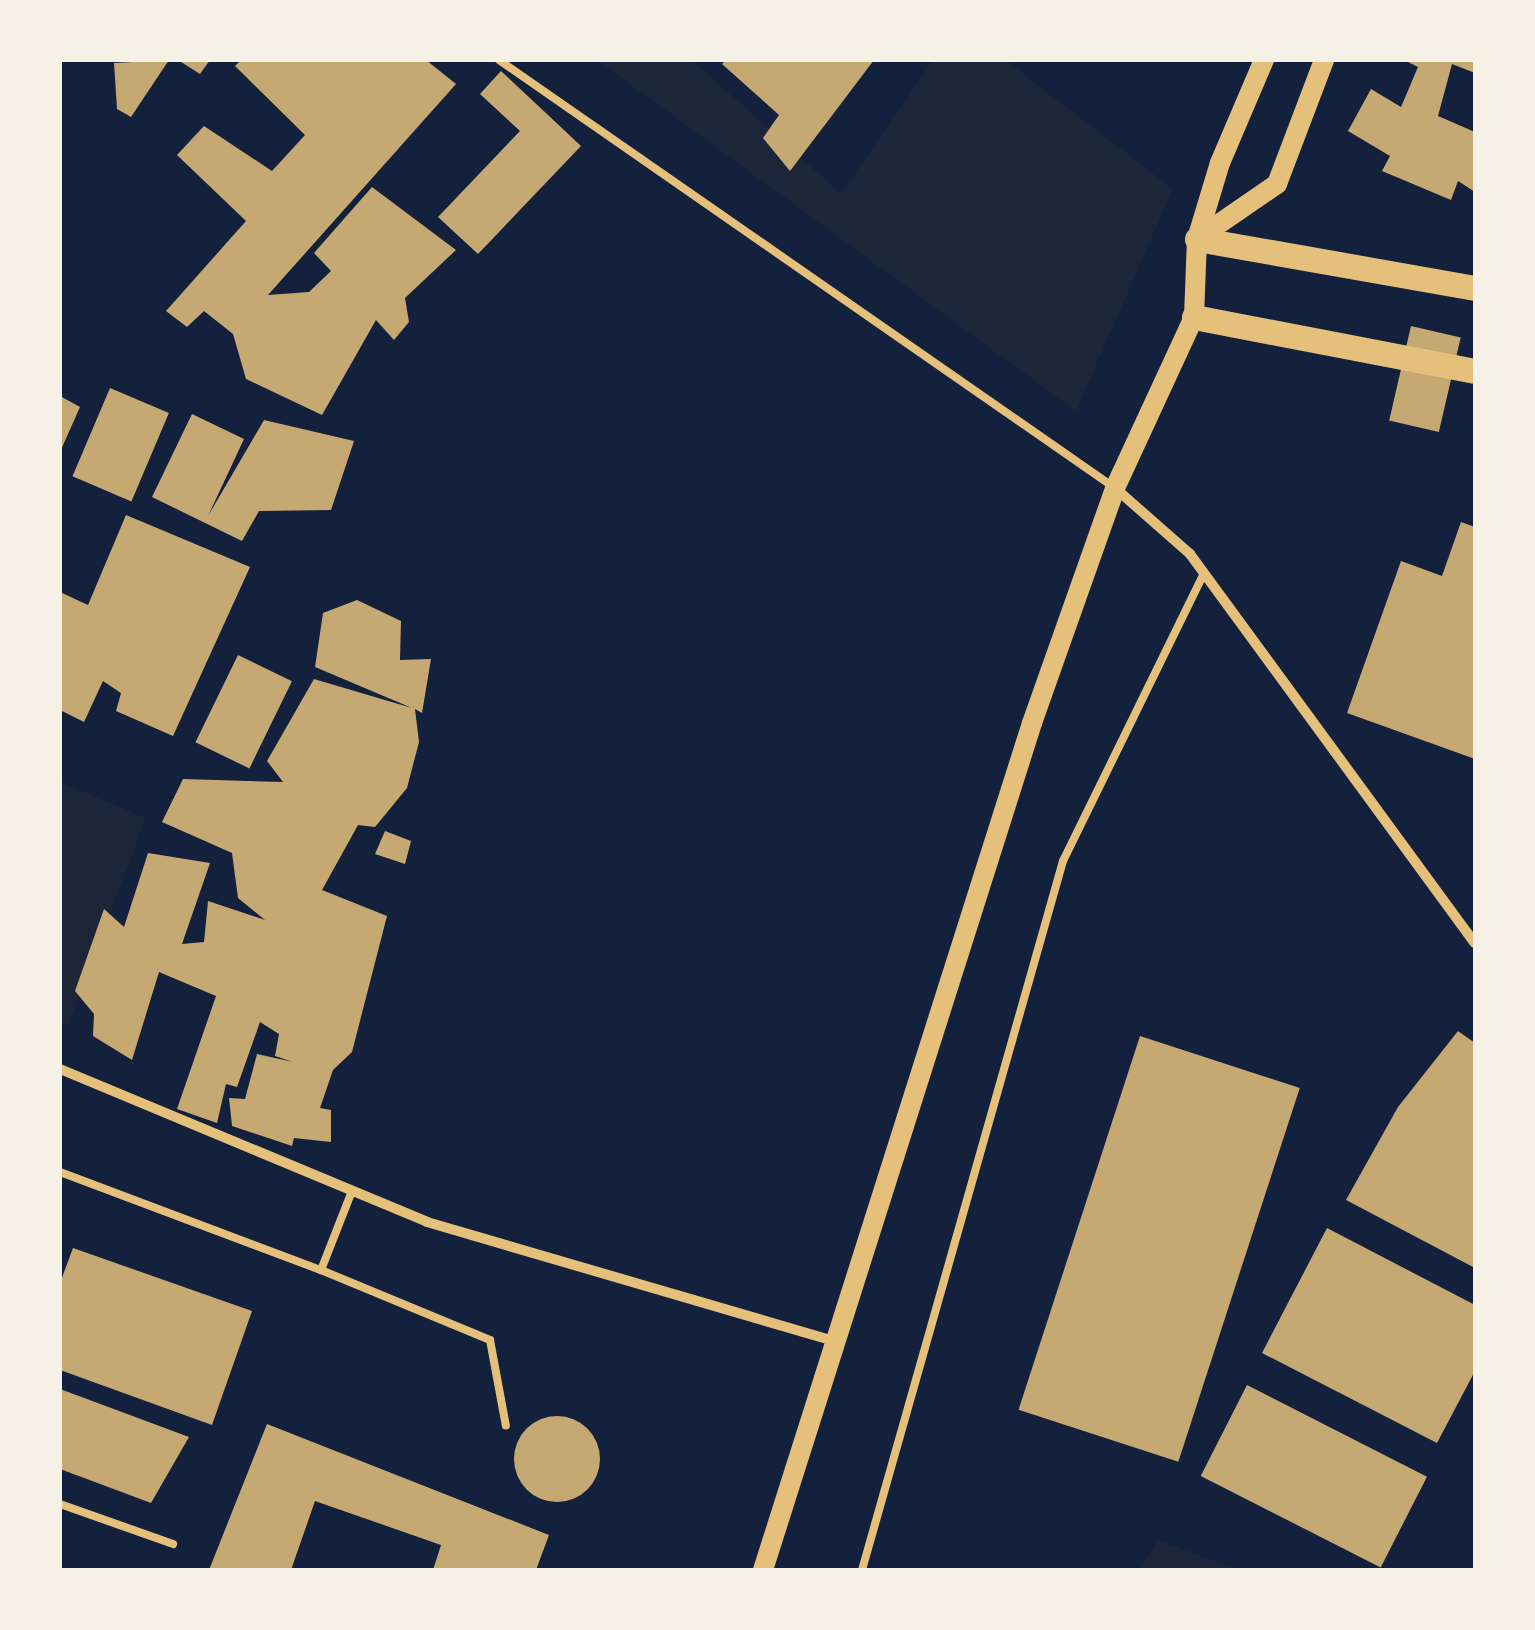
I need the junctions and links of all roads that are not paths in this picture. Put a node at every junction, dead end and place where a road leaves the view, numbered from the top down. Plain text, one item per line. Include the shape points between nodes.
1 (498, 60) edge
2 (1264, 60) edge
3 (1324, 60) edge
4 (1197, 239) junction
5 (1475, 288) edge
6 (1194, 317) junction
7 (1475, 371) edge
8 (1115, 488) junction
9 (1204, 573) junction
10 (1475, 943) edge
11 (60, 1069) edge
12 (60, 1172) edge
13 (352, 1191) junction
14 (321, 1270) junction
15 (834, 1341) junction
16 (506, 1426) dead end
17 (60, 1504) edge
18 (172, 1544) dead end
19 (763, 1570) edge
20 (862, 1570) edge

1 - 8 lane
2 - 4 main road
3 - 4 main road via 1277,184
4 - 5 main road
4 - 6 main road
6 - 7 main road
6 - 8 main road
8 - 9 street
8 - 15 main road via 1032,722
9 - 10 street
9 - 20 lane via 1064,861
11 - 13 street
12 - 14 lane
13 - 14 lane
13 - 15 street via 427,1222
14 - 16 lane via 490,1340
15 - 19 main road
17 - 18 lane

